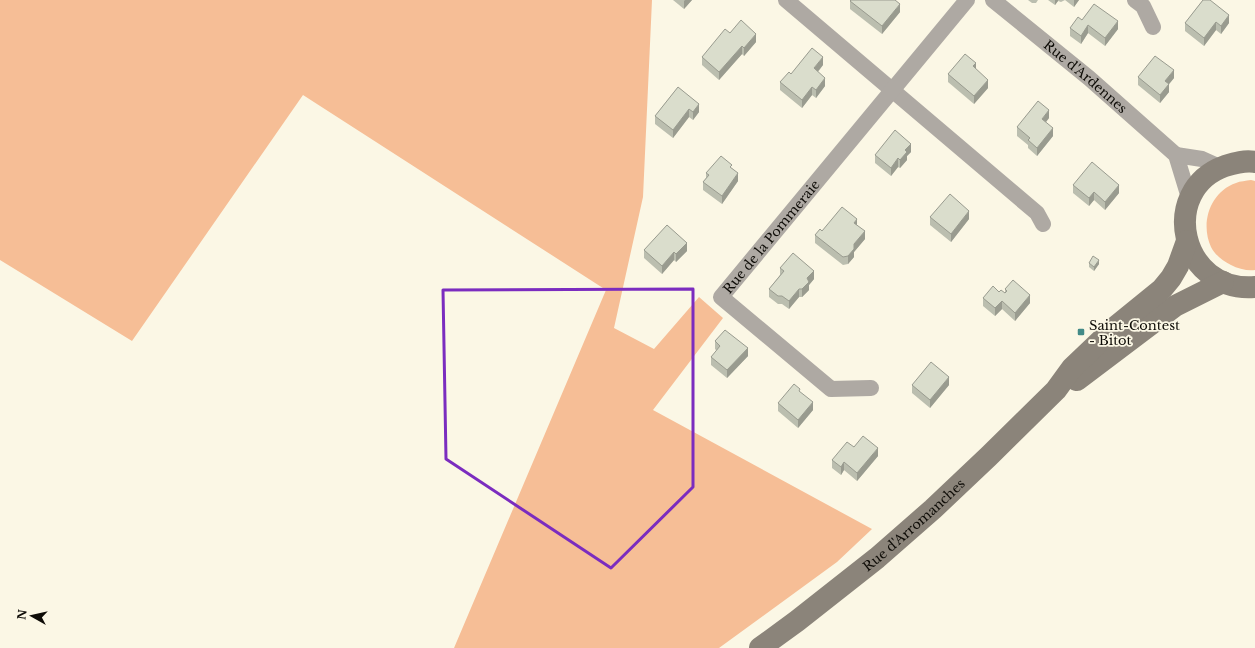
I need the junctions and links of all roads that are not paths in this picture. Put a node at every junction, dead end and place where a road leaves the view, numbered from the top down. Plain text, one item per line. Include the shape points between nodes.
1 (786, 0) edge
2 (967, 0) edge
3 (993, 0) edge
4 (1135, 0) edge
5 (1153, 27) dead end
6 (892, 90) junction
7 (1176, 155) junction
8 (1253, 159) edge
9 (1222, 168) junction
10 (1190, 201) junction
11 (1043, 224) dead end
12 (1187, 241) junction
13 (1223, 282) junction
14 (1253, 289) edge
15 (871, 388) dead end
16 (1056, 390) junction
17 (760, 648) edge

1 - 6 street
2 - 6 street, Rue de la Pommeraie
3 - 7 street, Rue d'Ardennes via 1089,78
4 - 5 street via 1143,6
6 - 11 street via 1037,213
6 - 15 street, Rue de la Pommeraie via 721,297 831,389
7 - 9 street via 1202,159
7 - 10 street
8 - 9 main road
9 - 10 main road via 1202,181
10 - 12 main road via 1185,218
12 - 13 main road via 1201,266
12 - 16 main road via 1178,266 1162,289 1114,328 1072,368
13 - 14 main road
13 - 16 main road via 1175,306 1080,378
16 - 17 main road, Rue d'Arromanches via 933,509 883,553

